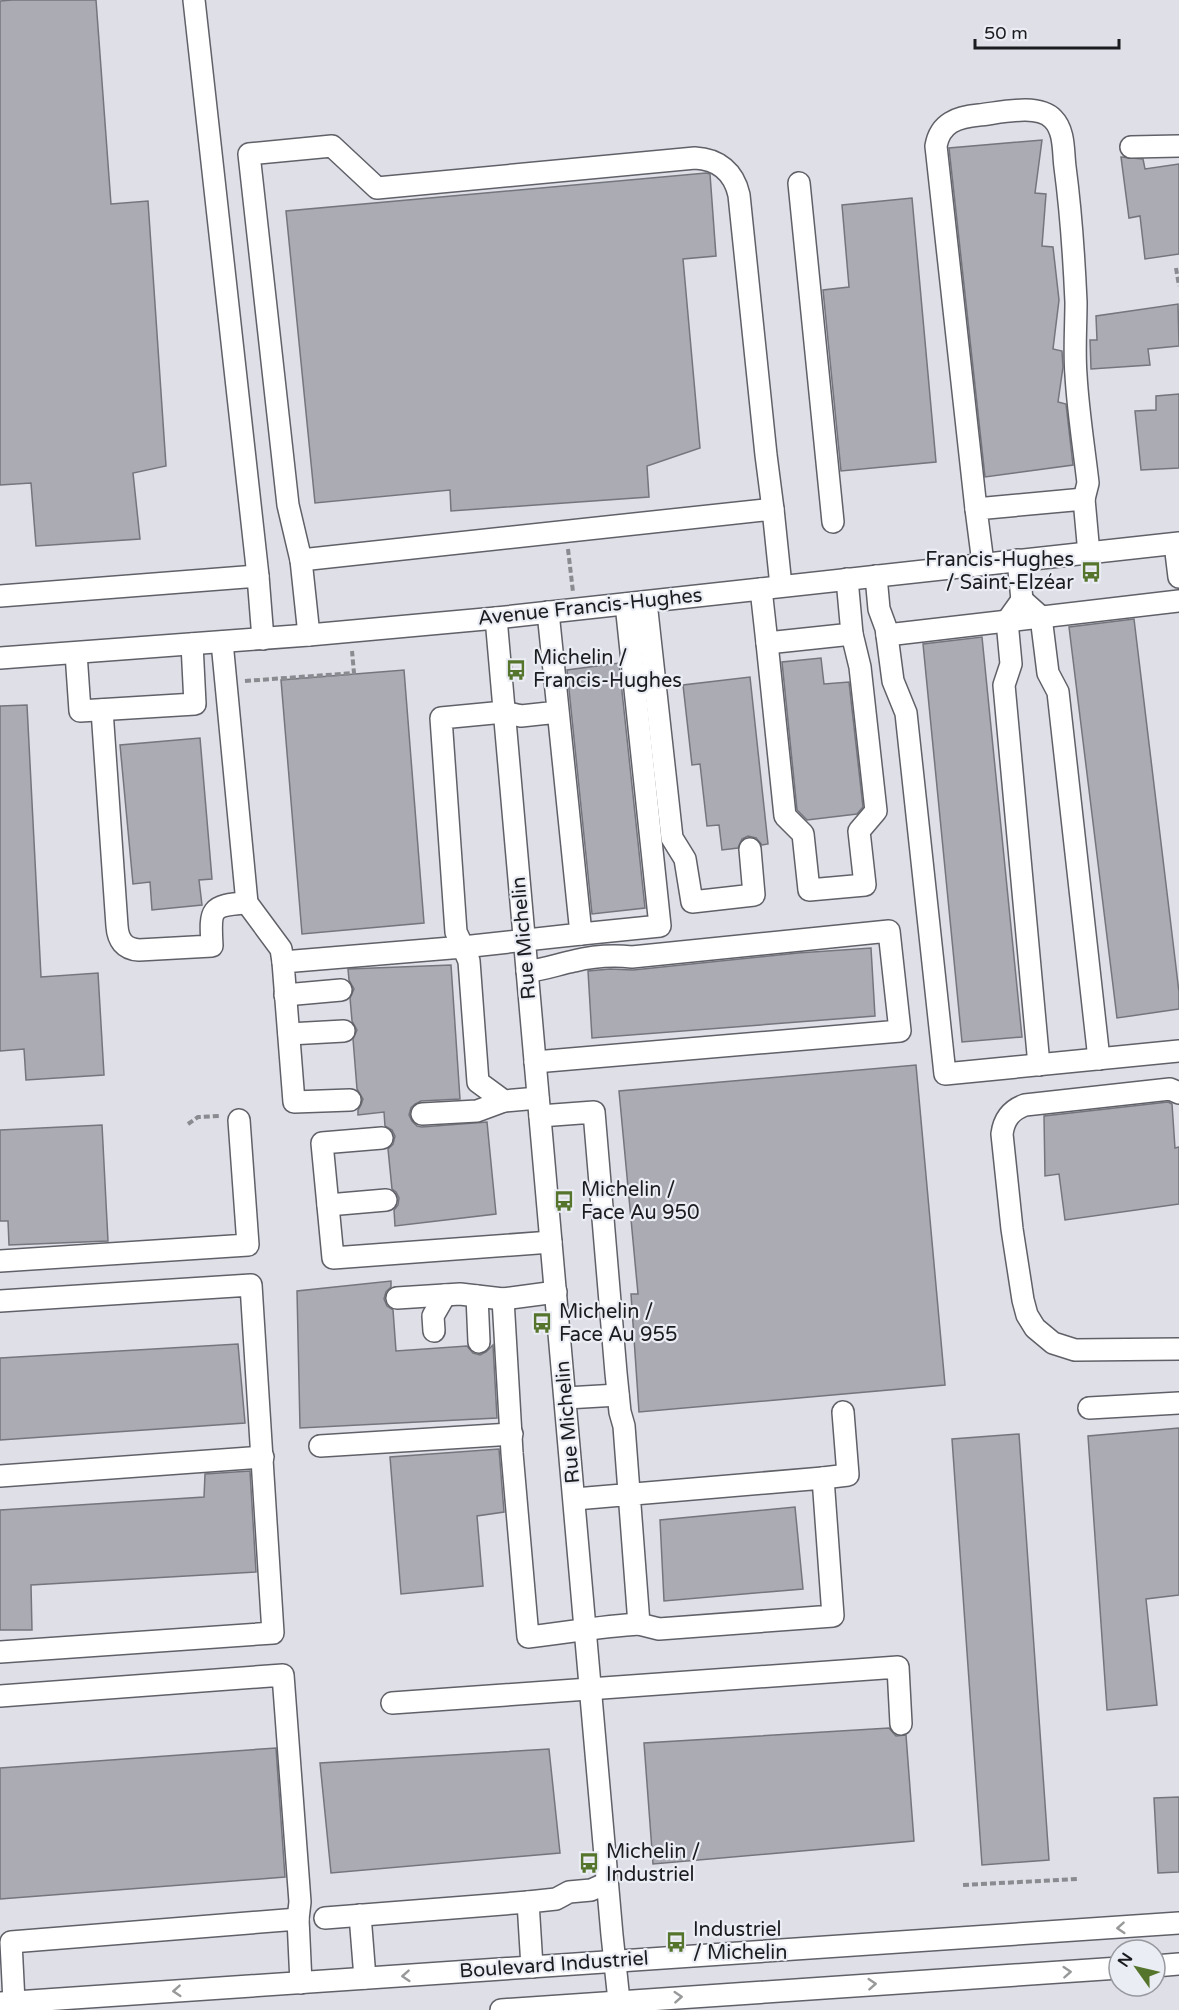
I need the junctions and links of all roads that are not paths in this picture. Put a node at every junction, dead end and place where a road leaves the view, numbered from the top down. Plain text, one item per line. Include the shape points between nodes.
1 (194, 0) edge
2 (1179, 146) edge
3 (1131, 147) dead end
4 (799, 183) dead end
5 (1084, 499) junction
6 (773, 509) junction
7 (976, 509) junction
8 (833, 522) dead end
9 (1177, 544) edge
10 (1089, 554) junction
11 (301, 560) junction
12 (1018, 560) junction
13 (983, 563) junction
14 (258, 576) junction
15 (876, 576) junction
16 (1179, 578) edge
17 (847, 579) junction
18 (771, 588) junction
19 (0, 596) edge
20 (1022, 600) junction
21 (1179, 602) edge
22 (636, 603) junction
23 (548, 612) junction
24 (1041, 617) junction
25 (496, 618) junction
26 (1007, 621) junction
27 (852, 634) junction
28 (309, 635) junction
29 (887, 635) junction
30 (263, 639) junction
31 (222, 642) junction
32 (766, 643) junction
33 (192, 644) junction
34 (76, 653) junction
35 (0, 658) edge
36 (102, 710) junction
37 (504, 712) junction
38 (558, 712) junction
39 (750, 849) dead end
40 (247, 903) junction
41 (581, 934) junction
42 (525, 941) junction
43 (463, 947) junction
44 (282, 962) junction
45 (527, 972) junction
46 (341, 990) dead end
47 (285, 994) junction
48 (344, 1031) dead end
49 (288, 1034) junction
50 (1179, 1051) edge
51 (1099, 1059) junction
52 (535, 1062) junction
53 (1039, 1065) junction
54 (1179, 1093) edge
55 (350, 1100) dead end
56 (504, 1101) junction
57 (539, 1107) junction
58 (422, 1114) dead end
59 (239, 1120) road end
60 (382, 1138) dead end
61 (387, 1200) dead end
62 (328, 1205) junction
63 (551, 1242) junction
64 (0, 1261) edge
65 (556, 1292) junction
66 (445, 1295) junction
67 (477, 1296) junction
68 (397, 1299) dead end
69 (503, 1299) junction
70 (0, 1301) edge
71 (434, 1331) dead end
72 (479, 1342) dead end
73 (1179, 1349) edge
74 (618, 1395) junction
75 (566, 1398) junction
76 (1179, 1403) edge
77 (1089, 1408) dead end
78 (843, 1412) dead end
79 (512, 1434) junction
80 (320, 1446) dead end
81 (262, 1457) junction
82 (0, 1476) edge
83 (823, 1478) junction
84 (630, 1496) junction
85 (575, 1499) junction
86 (639, 1624) junction
87 (586, 1630) junction
88 (0, 1652) edge
89 (591, 1689) junction
90 (0, 1696) edge
91 (392, 1703) dead end
92 (900, 1724) dead end
93 (608, 1883) junction
94 (528, 1902) junction
95 (360, 1915) junction
96 (324, 1918) dead end
97 (298, 1919) junction
98 (1179, 1923) edge
99 (615, 1962) junction
100 (532, 1967) junction
101 (1107, 1969) edge
102 (365, 1978) junction
103 (301, 1983) junction
104 (7, 2002) edge
105 (620, 2006) edge
106 (501, 2010) edge

1 - 14 street
2 - 3 street
4 - 8 street
5 - 7 street
5 - 7 street via 1088,483 1076,375 1070,199 1062,136 1055,120 1035,110 966,116 954,119 942,130 936,146
5 - 10 street
6 - 11 street
6 - 11 street via 739,195 732,177 719,164 695,158 377,188 332,146 249,154 288,505
6 - 18 street
7 - 13 street
9 - 10 street, Avenue Francis-Hughes
9 - 16 street
10 - 12 street, Avenue Francis-Hughes
11 - 28 street
12 - 13 street, Avenue Francis-Hughes
12 - 20 street
13 - 15 street, Avenue Francis-Hughes
14 - 19 street
14 - 30 street
15 - 17 street, Avenue Francis-Hughes
15 - 29 street via 879,609
17 - 18 street, Avenue Francis-Hughes
17 - 27 street
18 - 22 street, Avenue Francis-Hughes
18 - 32 street
20 - 24 street
20 - 26 street
21 - 24 street
22 - 23 street, Avenue Francis-Hughes
22 - 39 street via 672,838 685,859 692,902 754,895
22 - 41 street via 660,926
23 - 25 street, Avenue Francis-Hughes
23 - 38 street
24 - 26 street
24 - 51 street via 1048,673 1059,692
25 - 28 street, Avenue Francis-Hughes
25 - 37 street, Rue Michelin
26 - 29 street
26 - 53 street via 1011,664 1004,684
27 - 32 street
27 - 32 street via 860,667 876,811 859,831 865,885 809,890 803,834 785,816
28 - 30 street, Avenue Francis-Hughes
29 - 53 street via 893,681 906,713 945,1074
30 - 31 street, Avenue Francis-Hughes
31 - 33 street, Avenue Francis-Hughes
31 - 40 street
33 - 34 street, Avenue Francis-Hughes
33 - 36 street via 195,704
34 - 35 street, Avenue Francis-Hughes
34 - 36 street via 80,711
36 - 40 street via 119,939 134,949 212,946 214,912 224,905
37 - 38 street via 521,716
37 - 42 street, Rue Michelin
37 - 43 street via 441,718 456,932
38 - 41 street
40 - 44 street via 281,949
41 - 42 street
42 - 43 street
42 - 45 street, Rue Michelin
43 - 44 street
43 - 56 street via 469,961 478,1082
44 - 47 street
45 - 52 street, Rue Michelin
45 - 52 street via 612,955 632,957 889,931 900,1031
46 - 47 street
47 - 49 street
48 - 49 street
49 - 55 street via 294,1102
50 - 51 street
51 - 53 street
52 - 57 street, Rue Michelin
54 - 73 street via 1170,1089 1025,1105 1011,1113 1002,1134 1023,1300 1035,1328 1053,1343 1075,1350
56 - 57 street
56 - 58 street via 477,1111
57 - 63 street, Rue Michelin
57 - 74 street via 594,1112
59 - 64 street via 248,1245
60 - 62 street via 322,1143
61 - 62 street
62 - 63 street via 333,1258
63 - 65 street, Rue Michelin
65 - 69 street
65 - 75 street, Rue Michelin
66 - 67 street
66 - 68 street
66 - 71 street via 433,1316
67 - 69 street
67 - 72 street
69 - 79 street
70 - 81 street via 251,1285
74 - 75 street
74 - 84 street
75 - 85 street, Rue Michelin
76 - 77 street
78 - 83 street via 848,1475
79 - 80 street
79 - 87 street via 528,1637
81 - 82 street
81 - 88 street via 273,1633
83 - 84 street
83 - 86 street via 833,1616 659,1629
84 - 85 street
84 - 86 street
85 - 87 street, Rue Michelin
86 - 87 street
87 - 89 street, Rue Michelin
89 - 91 street
89 - 92 street via 898,1667
89 - 93 street, Rue Michelin
90 - 97 street via 283,1675 300,1902
93 - 94 street via 556,1899
93 - 99 street, Rue Michelin
94 - 95 street
94 - 100 street
95 - 96 street
95 - 102 street
97 - 103 street
97 - 104 street via 11,1942
98 -> 99 street, Boulevard Industriel
99 - 100 street, Boulevard Industriel
99 - 105 street, Rue Michelin
100 -> 102 street, Boulevard Industriel
105 -> 101 street, Boulevard Industriel
102 - 103 street, Boulevard Industriel
103 -> 104 street, Boulevard Industriel
105 - 106 street, Boulevard Industriel

